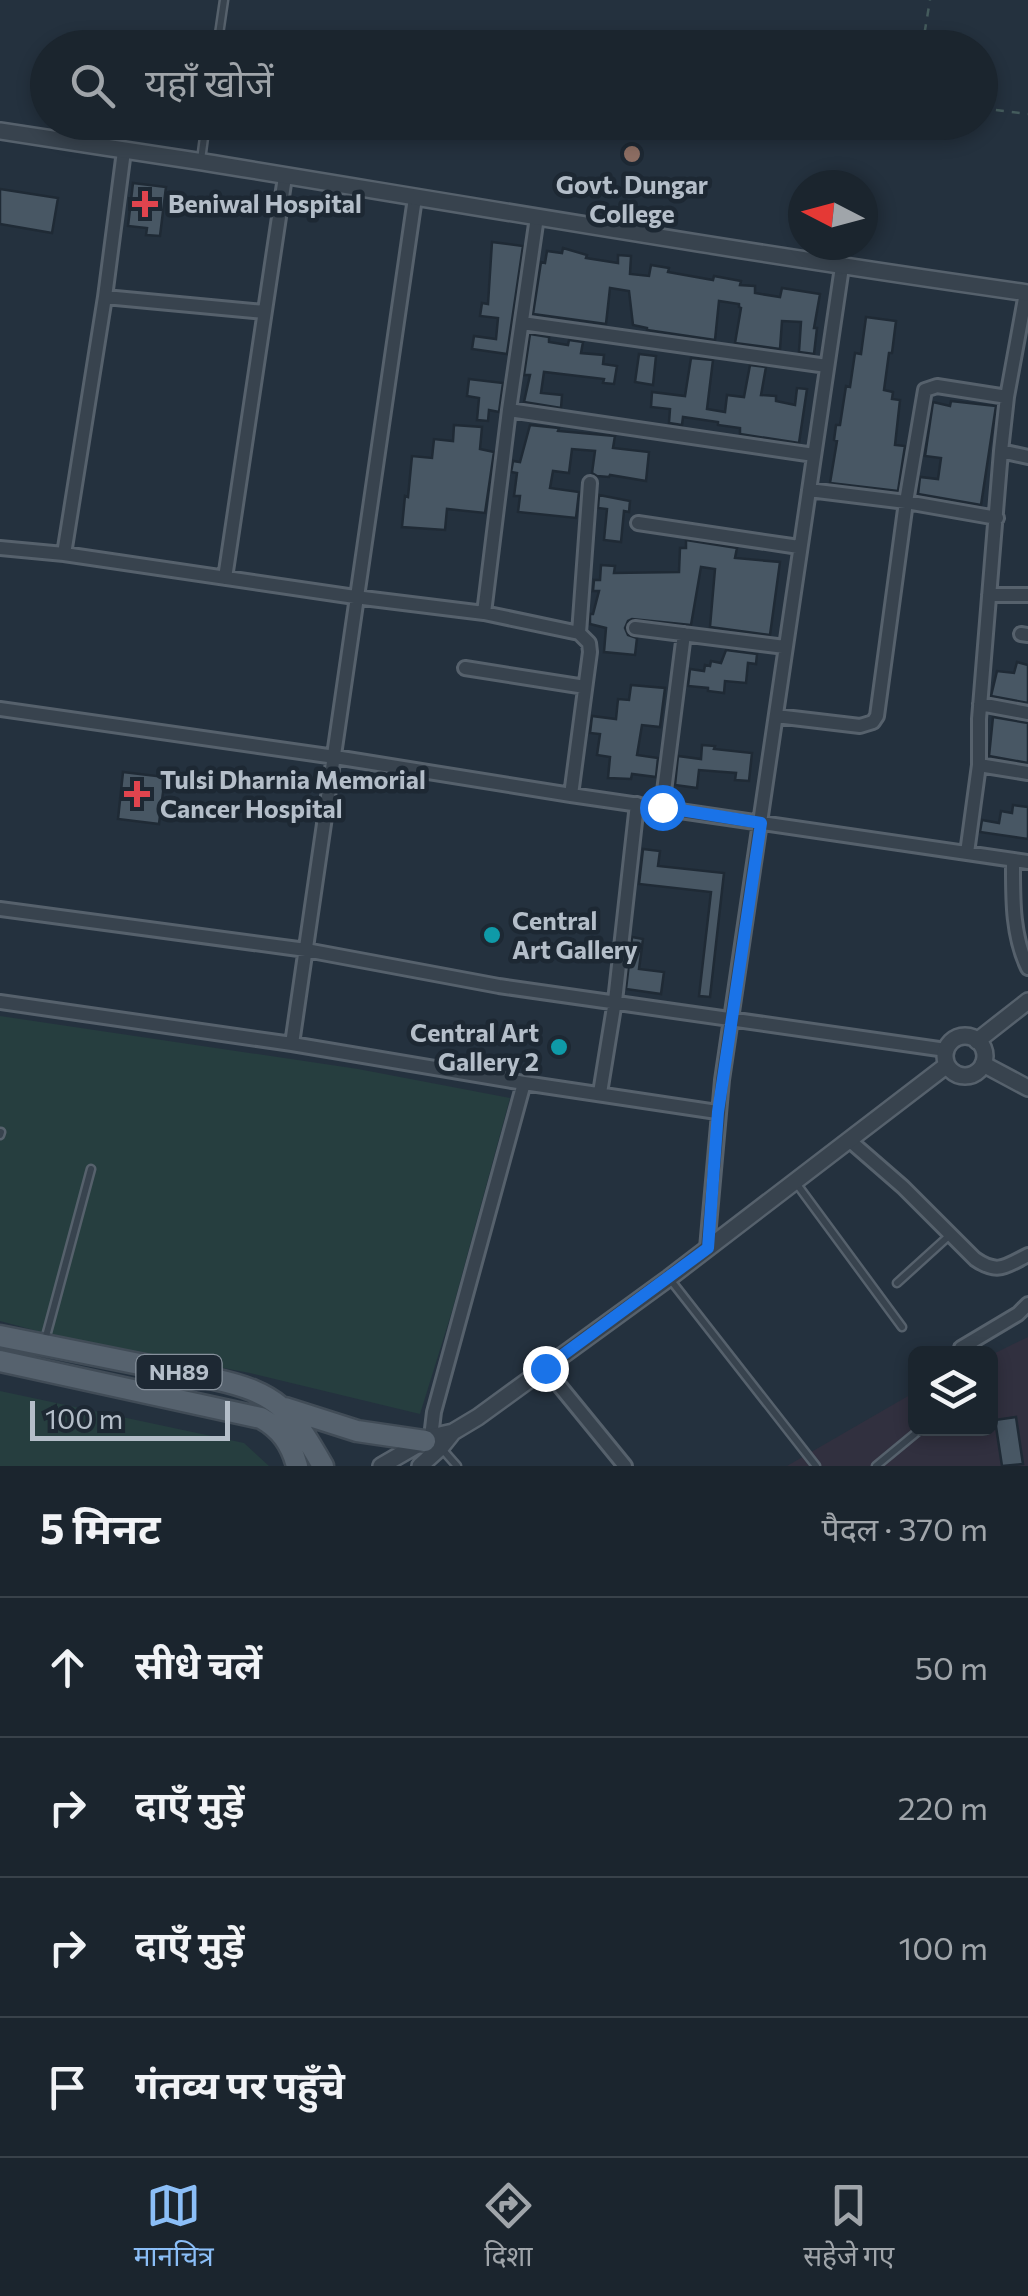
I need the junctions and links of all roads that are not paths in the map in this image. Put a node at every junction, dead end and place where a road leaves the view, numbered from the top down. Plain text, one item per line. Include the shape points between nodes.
1 (224, 0) edge
2 (220, 30) edge
3 (0, 131) edge
4 (30, 136) edge
5 (56, 140) edge
6 (204, 140) edge
7 (124, 151) junction
8 (201, 161) junction
9 (285, 177) junction
10 (416, 198) junction
11 (536, 217) junction
12 (842, 267) junction
13 (1027, 293) edge
14 (106, 297) junction
15 (264, 312) junction
16 (522, 323) junction
17 (827, 366) junction
18 (1008, 397) junction
19 (509, 410) junction
20 (1001, 451) junction
21 (814, 455) junction
22 (1028, 456) edge
23 (590, 483) dead end
24 (809, 490) junction
25 (906, 502) junction
26 (997, 518) junction
27 (638, 522) dead end
28 (799, 547) junction
29 (0, 548) edge
30 (64, 554) junction
31 (225, 578) junction
32 (989, 595) junction
33 (1028, 595) edge
34 (355, 598) junction
35 (484, 612) junction
36 (635, 628) dead end
37 (579, 632) junction
38 (684, 634) junction
39 (785, 647) junction
40 (466, 668) dead end
41 (586, 687) junction
42 (980, 704) junction
43 (0, 709) edge
44 (1028, 714) edge
45 (776, 716) junction
46 (334, 757) junction
47 (978, 765) junction
48 (1028, 773) edge
49 (572, 795) junction
50 (637, 804) junction
51 (662, 807) junction
52 (761, 823) junction
53 (967, 853) junction
54 (1013, 861) junction
55 (1028, 862) edge
56 (0, 909) edge
57 (306, 950) junction
58 (1028, 968) edge
59 (1028, 1000) edge
60 (615, 1001) junction
61 (0, 1002) edge
62 (732, 1018) junction
63 (977, 1041) junction
64 (292, 1044) junction
65 (947, 1057) junction
66 (983, 1064) junction
67 (524, 1083) junction
68 (1028, 1088) edge
69 (600, 1093) junction
70 (718, 1112) junction
71 (849, 1140) junction
72 (92, 1169) dead end
73 (796, 1182) junction
74 (950, 1234) junction
75 (708, 1248) junction
76 (1028, 1255) edge
77 (669, 1278) junction
78 (897, 1283) dead end
79 (1028, 1304) edge
80 (902, 1327) dead end
81 (0, 1336) edge
82 (44, 1346) junction
83 (964, 1346) edge
84 (0, 1360) edge
85 (545, 1368) junction
86 (283, 1407) junction
87 (912, 1436) edge
88 (433, 1442) junction
89 (297, 1466) edge
90 (323, 1466) edge
91 (381, 1466) edge
92 (420, 1466) edge
93 (458, 1466) edge
94 (625, 1466) edge
95 (816, 1466) edge
96 (876, 1466) edge

1 - 2 lane
3 - 4 street
5 - 7 street
6 - 8 lane
7 - 8 street
7 - 14 street
8 - 9 street
9 - 10 street
9 - 15 street
10 - 11 street
10 - 34 street
11 - 12 street
11 - 16 street
12 - 13 street
12 - 17 street
13 - 18 street
14 - 15 street
14 - 30 street
15 - 31 street
16 - 17 street
16 - 19 street
17 - 21 street
18 - 20 street
18 - 25 street via 937,386 924,390
19 - 21 street
19 - 35 street
20 - 22 street
20 - 26 street
21 - 24 street
23 - 37 street
24 - 25 street
24 - 28 street
25 - 26 street
25 - 45 street via 877,716 860,726
26 - 32 street
27 - 28 street
28 - 39 street
29 - 30 street
30 - 31 street
31 - 34 street
32 - 33 street
32 - 42 street
34 - 35 street
34 - 46 street
35 - 37 street
36 - 38 street
37 - 41 street via 589,643
38 - 39 street
38 - 51 street
39 - 45 street
40 - 41 street
41 - 49 street
42 - 44 street
42 - 47 street
43 - 46 street
45 - 52 street
46 - 49 street
46 - 57 street
47 - 48 street
47 - 53 street
49 - 50 street
50 - 51 street
50 - 60 street
51 - 52 street
52 - 53 street
52 - 62 street
53 - 54 street
54 - 55 street
54 - 58 street via 1013,906
56 - 57 street
57 - 60 street
57 - 64 street
59 - 63 street
60 - 62 street
60 - 69 street
61 - 64 street
62 - 65 street
62 - 70 street
63 - 65 street via 956,1038
63 - 66 street
64 - 67 street
65 - 66 street via 952,1071 966,1076
65 - 71 street
66 - 68 street
67 - 69 street
67 - 88 street via 434,1412
69 - 70 street
70 - 75 street
71 - 73 street
71 - 74 street
72 - 82 lane
73 - 75 street
73 - 80 lane
74 - 76 street via 975,1260 995,1269
74 - 78 lane
75 - 77 street
77 - 85 street
77 - 95 lane
79 - 83 street
81 - 82 main road, NH89
82 - 86 main road, NH89 via 242,1385
84 - 89 main road, NH89 via 261,1418 282,1434
85 - 88 street
85 - 94 street
86 - 88 main road via 357,1431
86 - 90 main road, NH89
87 - 96 lane
88 - 91 street
88 - 92 street
88 - 93 lane

